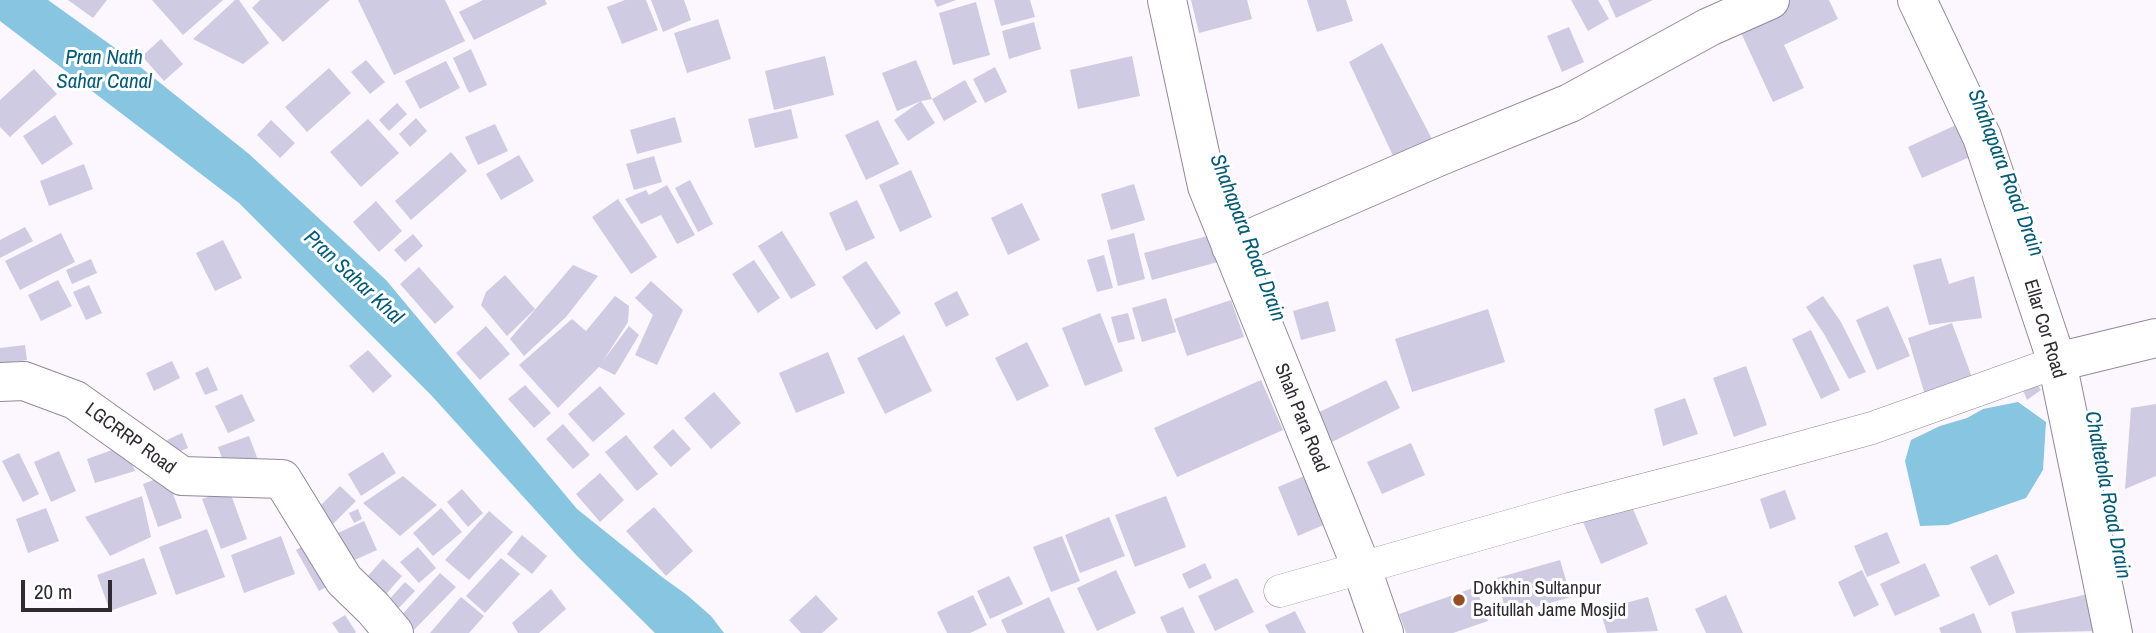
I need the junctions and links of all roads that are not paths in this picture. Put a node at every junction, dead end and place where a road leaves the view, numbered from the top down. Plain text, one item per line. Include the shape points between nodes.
1 (1167, 0) edge
2 (1770, 0) edge
3 (1917, 0) edge
4 (1231, 247) junction
5 (2156, 338) edge
6 (2057, 362) junction
7 (0, 382) edge
8 (1362, 569) junction
9 (1280, 591) dead end
10 (394, 633) edge
11 (1384, 633) edge
12 (2113, 633) edge

1 - 4 street, Shah Para Road via 1207,186
2 - 4 street via 1709,27 1570,103
3 - 6 street, Ellar Cor Road via 1982,137
4 - 8 street, Shah Para Road
5 - 6 street
6 - 8 street via 1872,428
6 - 12 street, Ellar Cor Road
7 - 10 street, LGCRRP Road via 24,381 75,400 182,476 282,479 344,580
8 - 9 street
8 - 11 street, Shah Para Road

